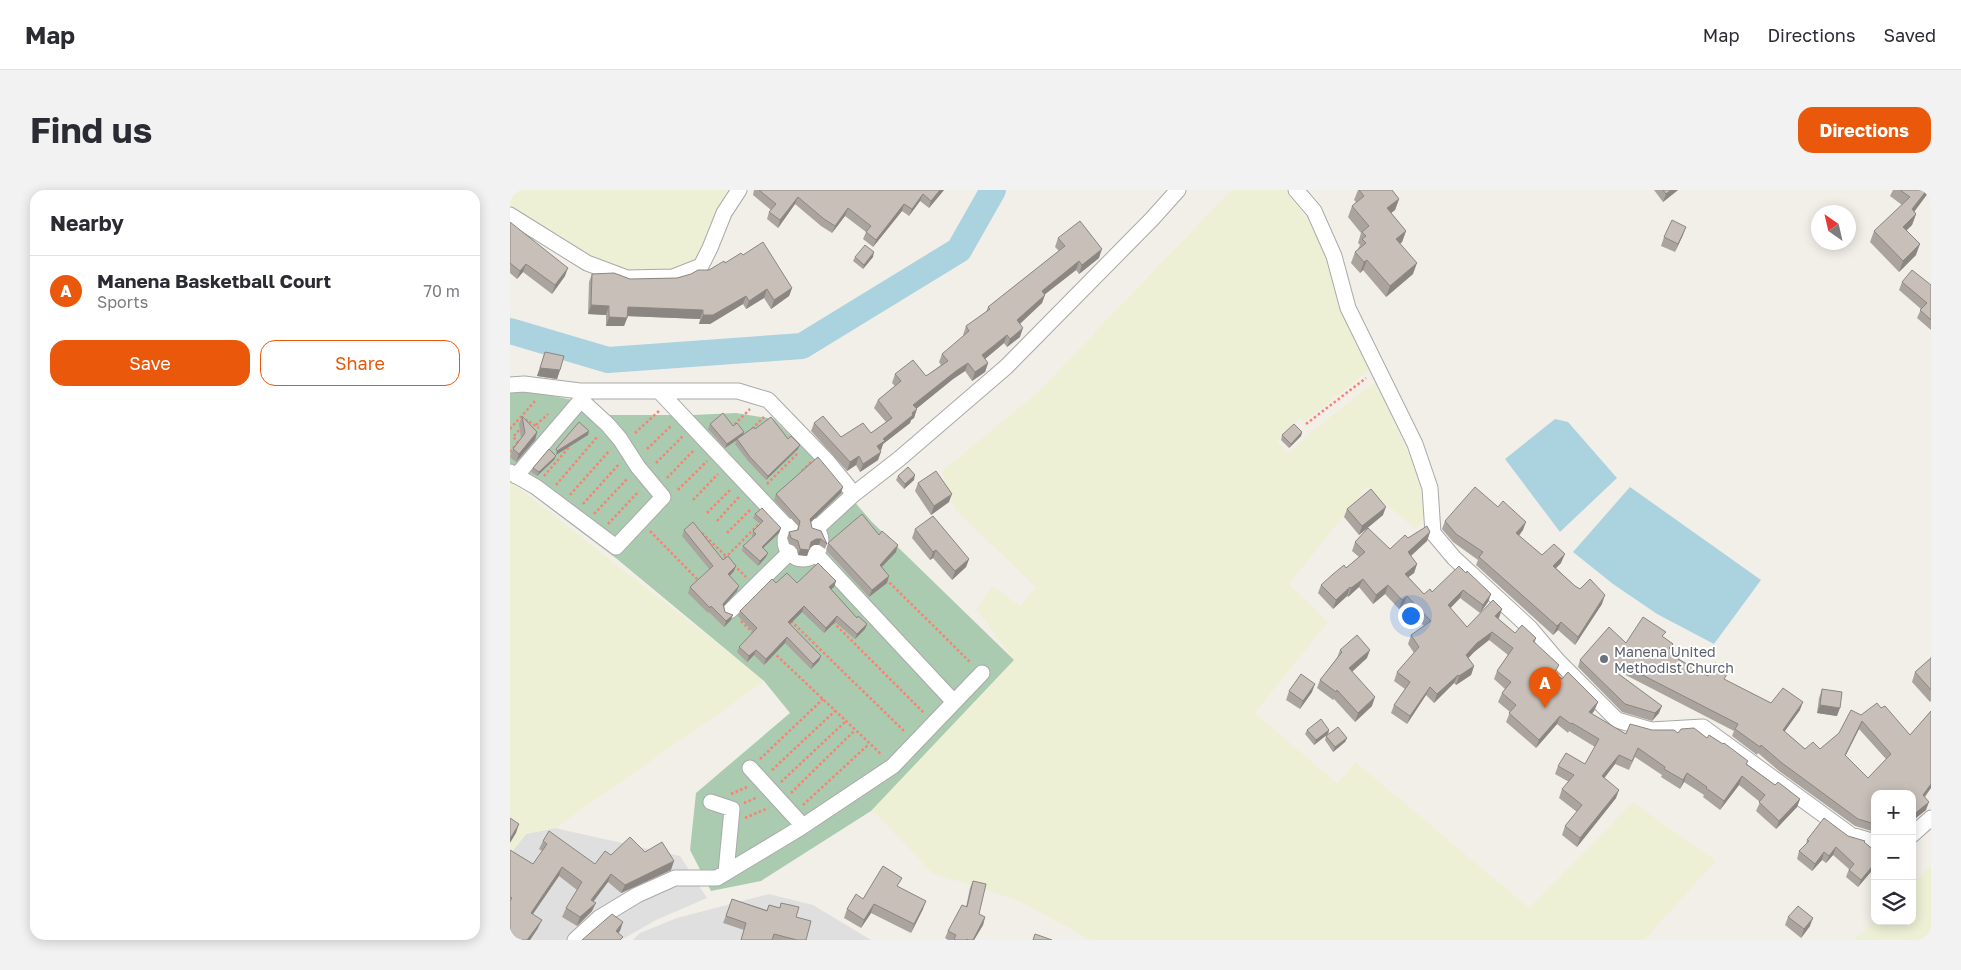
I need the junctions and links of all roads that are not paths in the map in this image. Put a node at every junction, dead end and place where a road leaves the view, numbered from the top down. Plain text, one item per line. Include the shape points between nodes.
1 (739, 190) edge
2 (1178, 190) edge
3 (1296, 190) edge
4 (510, 215) edge
5 (510, 385) edge
6 (580, 396) junction
7 (664, 396) junction
8 (513, 474) edge
9 (854, 494) junction
10 (789, 528) junction
11 (817, 528) junction
12 (789, 553) junction
13 (816, 554) junction
14 (730, 611) road end
15 (982, 673) road end
16 (954, 702) junction
17 (750, 768) road end
18 (712, 802) road end
19 (1931, 818) edge
20 (798, 820) junction
21 (1916, 831) edge
22 (1871, 841) edge
23 (726, 872) junction
24 (575, 940) edge

1 - 4 street via 724,213 701,266 673,277 627,278 587,263
2 - 9 street via 1006,367
3 - 22 street via 1314,211 1334,256 1348,308 1415,444 1430,488 1433,533 1454,558 1530,628 1617,720 1651,730 1703,727 1850,835
5 - 6 street via 524,384
6 - 7 street
6 - 8 street via 534,456
6 - 8 street via 620,439 663,497 616,548 561,505
7 - 9 street via 738,391 768,400
7 - 10 street
9 - 11 street
10 - 11 street via 803,522
10 - 12 street via 784,541
11 - 13 street via 822,542
12 - 13 street via 802,559
12 - 14 street
13 - 16 street
15 - 16 street
16 - 20 street via 893,766
17 - 20 street
18 - 23 street via 732,809
19 - 21 street
20 - 23 street
23 - 24 street via 717,878 675,878 637,895 600,918

